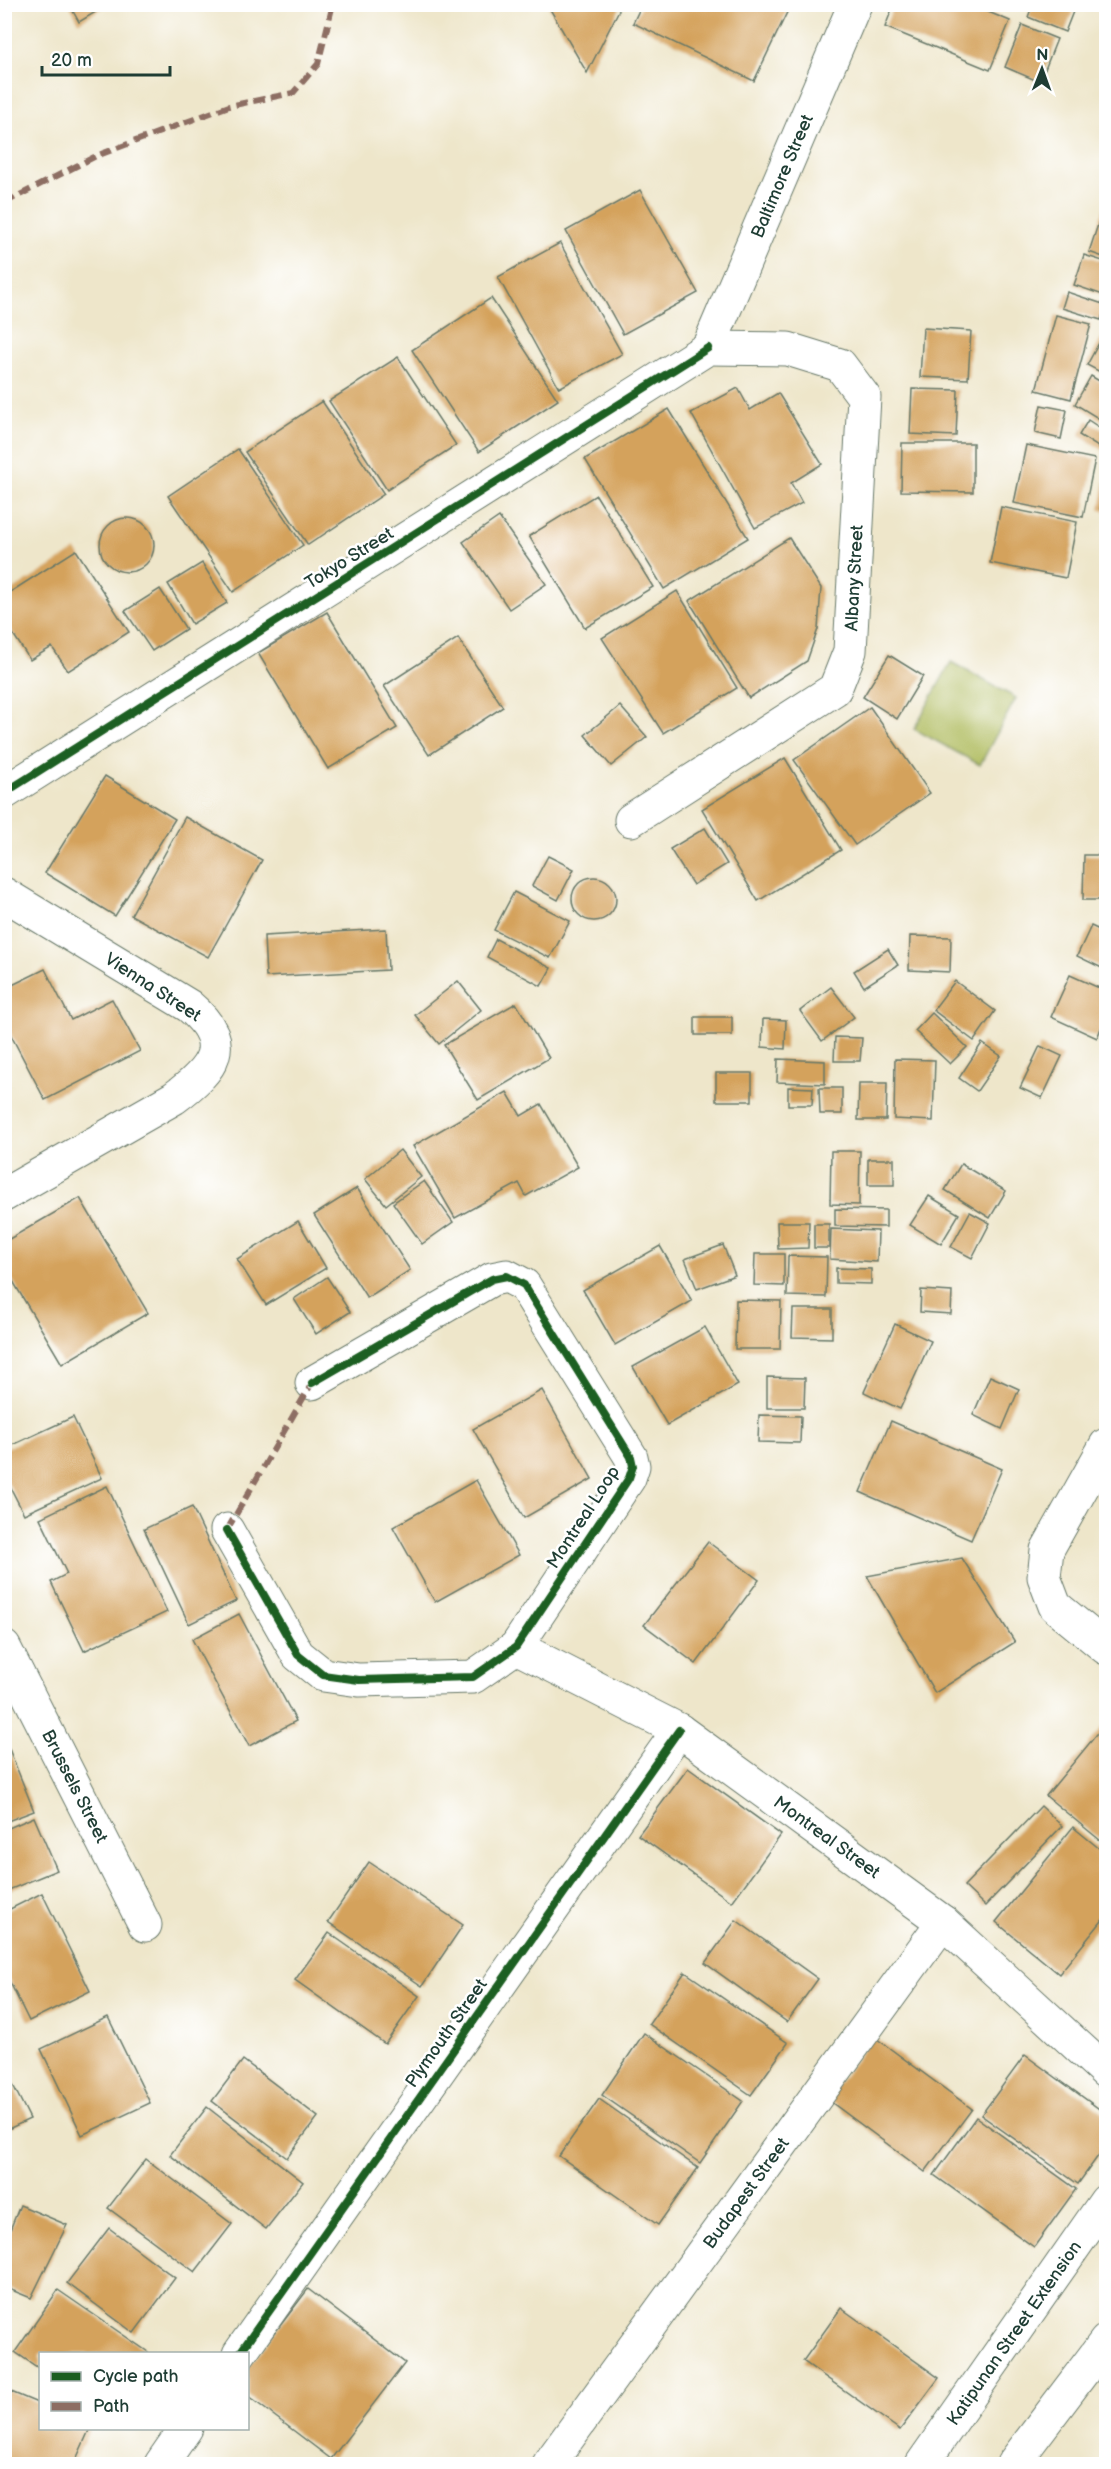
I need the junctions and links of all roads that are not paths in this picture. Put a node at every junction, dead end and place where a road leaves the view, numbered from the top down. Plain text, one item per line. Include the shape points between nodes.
1 (852, 6) edge
2 (708, 348) junction
3 (4, 793) edge
4 (631, 820) dead end
5 (4, 894) edge
6 (4, 1195) edge
7 (312, 1383) dead end
8 (1107, 1444) edge
9 (226, 1530) dead end
10 (4, 1647) edge
11 (516, 1647) junction
12 (1107, 1648) edge
13 (679, 1730) junction
14 (943, 1922) junction
15 (145, 1925) dead end
16 (1107, 2072) edge
17 (1107, 2201) edge
18 (1107, 2341) edge
19 (240, 2352) edge
20 (185, 2430) edge
21 (161, 2464) edge
22 (549, 2464) edge
23 (922, 2464) edge
24 (1013, 2464) edge

1 - 2 street, Baltimore Street
2 - 3 street, Tokyo Street
2 - 4 street, Albany Street via 788,349 840,365 864,397 850,651 835,688
5 - 6 street, Vienna Street via 189,1006 205,1020 213,1036 213,1059 199,1080 174,1098
7 - 11 street, Montreal Loop via 492,1280 507,1276 524,1285 633,1466 630,1478
8 - 12 street via 1047,1550 1044,1577 1055,1606
9 - 11 street, Montreal Loop via 298,1655 324,1675 359,1680 473,1677
10 - 15 street, Brussels Street
11 - 13 street, Montreal Street
13 - 14 street, Montreal Street
13 - 19 street, Plymouth Street
14 - 16 street, Montreal Street
14 - 22 street, Budapest Street
17 - 23 street, Katipunan Street Extension
18 - 24 street
20 - 21 street

